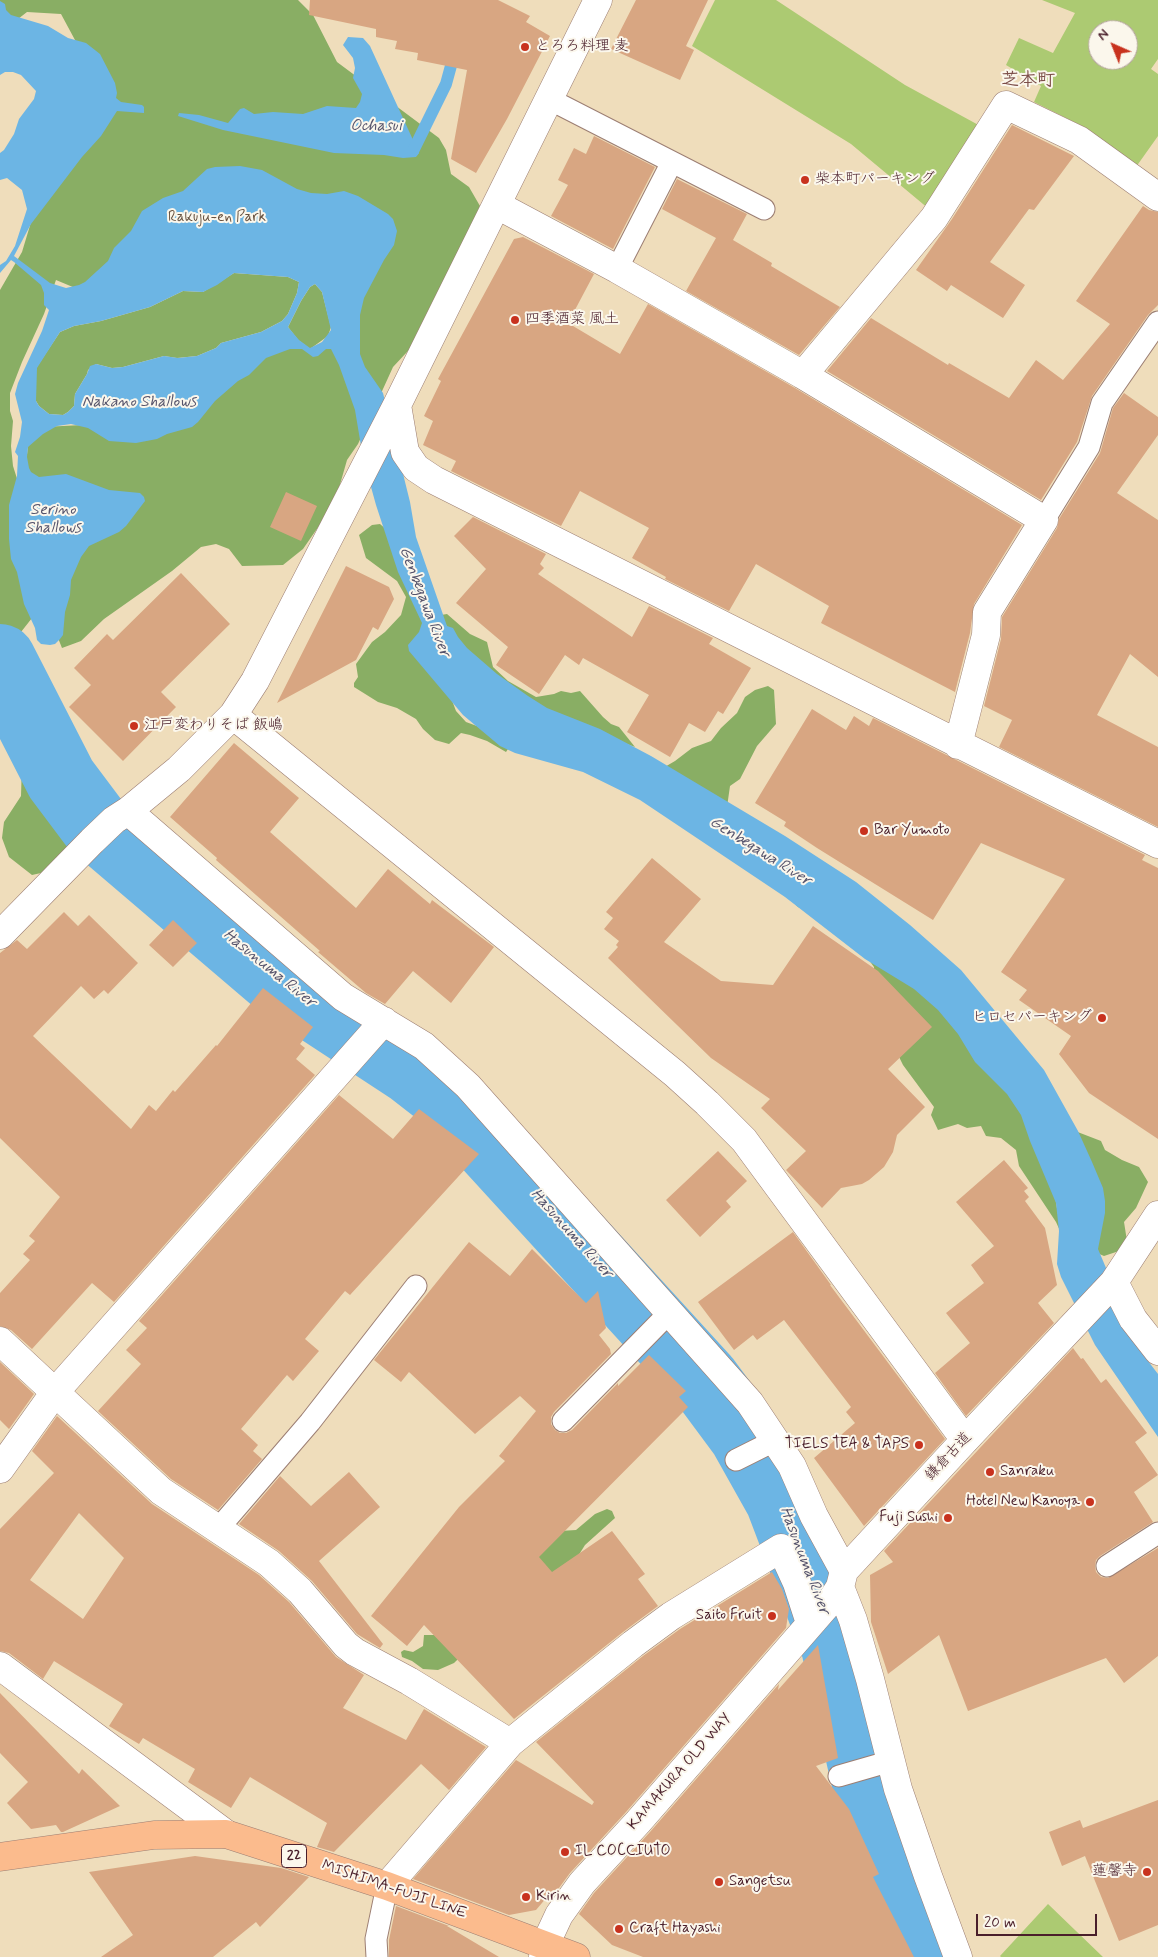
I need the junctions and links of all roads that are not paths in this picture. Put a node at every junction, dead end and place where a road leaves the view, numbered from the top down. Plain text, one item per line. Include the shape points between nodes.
1 (598, 0) edge
2 (549, 99) junction
3 (672, 162) junction
4 (1158, 197) edge
5 (497, 205) junction
6 (764, 209) dead end
7 (617, 269) junction
8 (1158, 322) edge
9 (803, 375) junction
10 (395, 410) junction
11 (1044, 520) junction
12 (233, 715) junction
13 (958, 745) junction
14 (121, 815) junction
15 (1158, 844) edge
16 (0, 935) edge
17 (372, 1034) junction
18 (1158, 1215) edge
19 (1114, 1283) junction
20 (416, 1286) dead end
21 (665, 1316) junction
22 (0, 1341) edge
23 (1158, 1351) edge
24 (55, 1392) junction
25 (563, 1421) dead end
26 (965, 1440) junction
27 (771, 1443) junction
28 (739, 1458) dead end
29 (0, 1469) edge
30 (218, 1529) junction
31 (1158, 1533) edge
32 (1107, 1566) dead end
33 (839, 1585) junction
34 (812, 1621) junction
35 (0, 1666) edge
36 (510, 1744) junction
37 (884, 1763) junction
38 (843, 1775) dead end
39 (226, 1834) junction
40 (0, 1857) edge
41 (386, 1886) junction
42 (544, 1951) edge
43 (377, 1957) edge
44 (576, 1957) edge
45 (958, 1957) edge

1 - 2 street
2 - 3 lane
2 - 5 street
3 - 6 lane
3 - 7 lane
4 - 9 street via 1079,140 1006,105 934,218
5 - 7 street
5 - 10 street
7 - 9 street
8 - 11 lane via 1102,403 1089,447
9 - 11 street
10 - 12 street via 255,681
10 - 13 street via 406,452 416,468 434,480
11 - 13 street via 987,612 986,635
12 - 14 street via 179,769
12 - 26 street via 707,1103 744,1140
13 - 15 street
14 - 16 street
14 - 17 street via 343,997
17 - 21 street via 424,1046 468,1086
17 - 24 street
18 - 19 street, 鎌倉古道
19 - 23 street via 1132,1319
19 - 26 street, 鎌倉古道
20 - 30 lane via 310,1422
21 - 25 lane
21 - 27 street via 750,1403
22 - 24 street
24 - 29 street
24 - 30 street via 161,1491
26 - 33 street, 鎌倉古道
27 - 28 lane
27 - 33 street via 792,1466
30 - 36 street via 269,1563 300,1591 337,1636 355,1652 398,1674
31 - 32 lane
33 - 34 street, 鎌倉古道
33 - 37 street via 853,1620
34 - 36 street via 781,1548 671,1616
34 - 42 street, KAMAKURA OLD WAY via 582,1883 559,1915
35 - 39 street
36 - 41 street
37 - 38 lane
37 - 45 street via 898,1789
39 - 40 main road, MISHIMA-FUJI LINE / 22 via 154,1835
39 - 41 main road, MISHIMA-FUJI LINE / 22
41 - 42 main road, MISHIMA-FUJI LINE / 22
41 - 43 lane via 376,1939
42 - 44 main road, MISHIMA-FUJI LINE / 22

